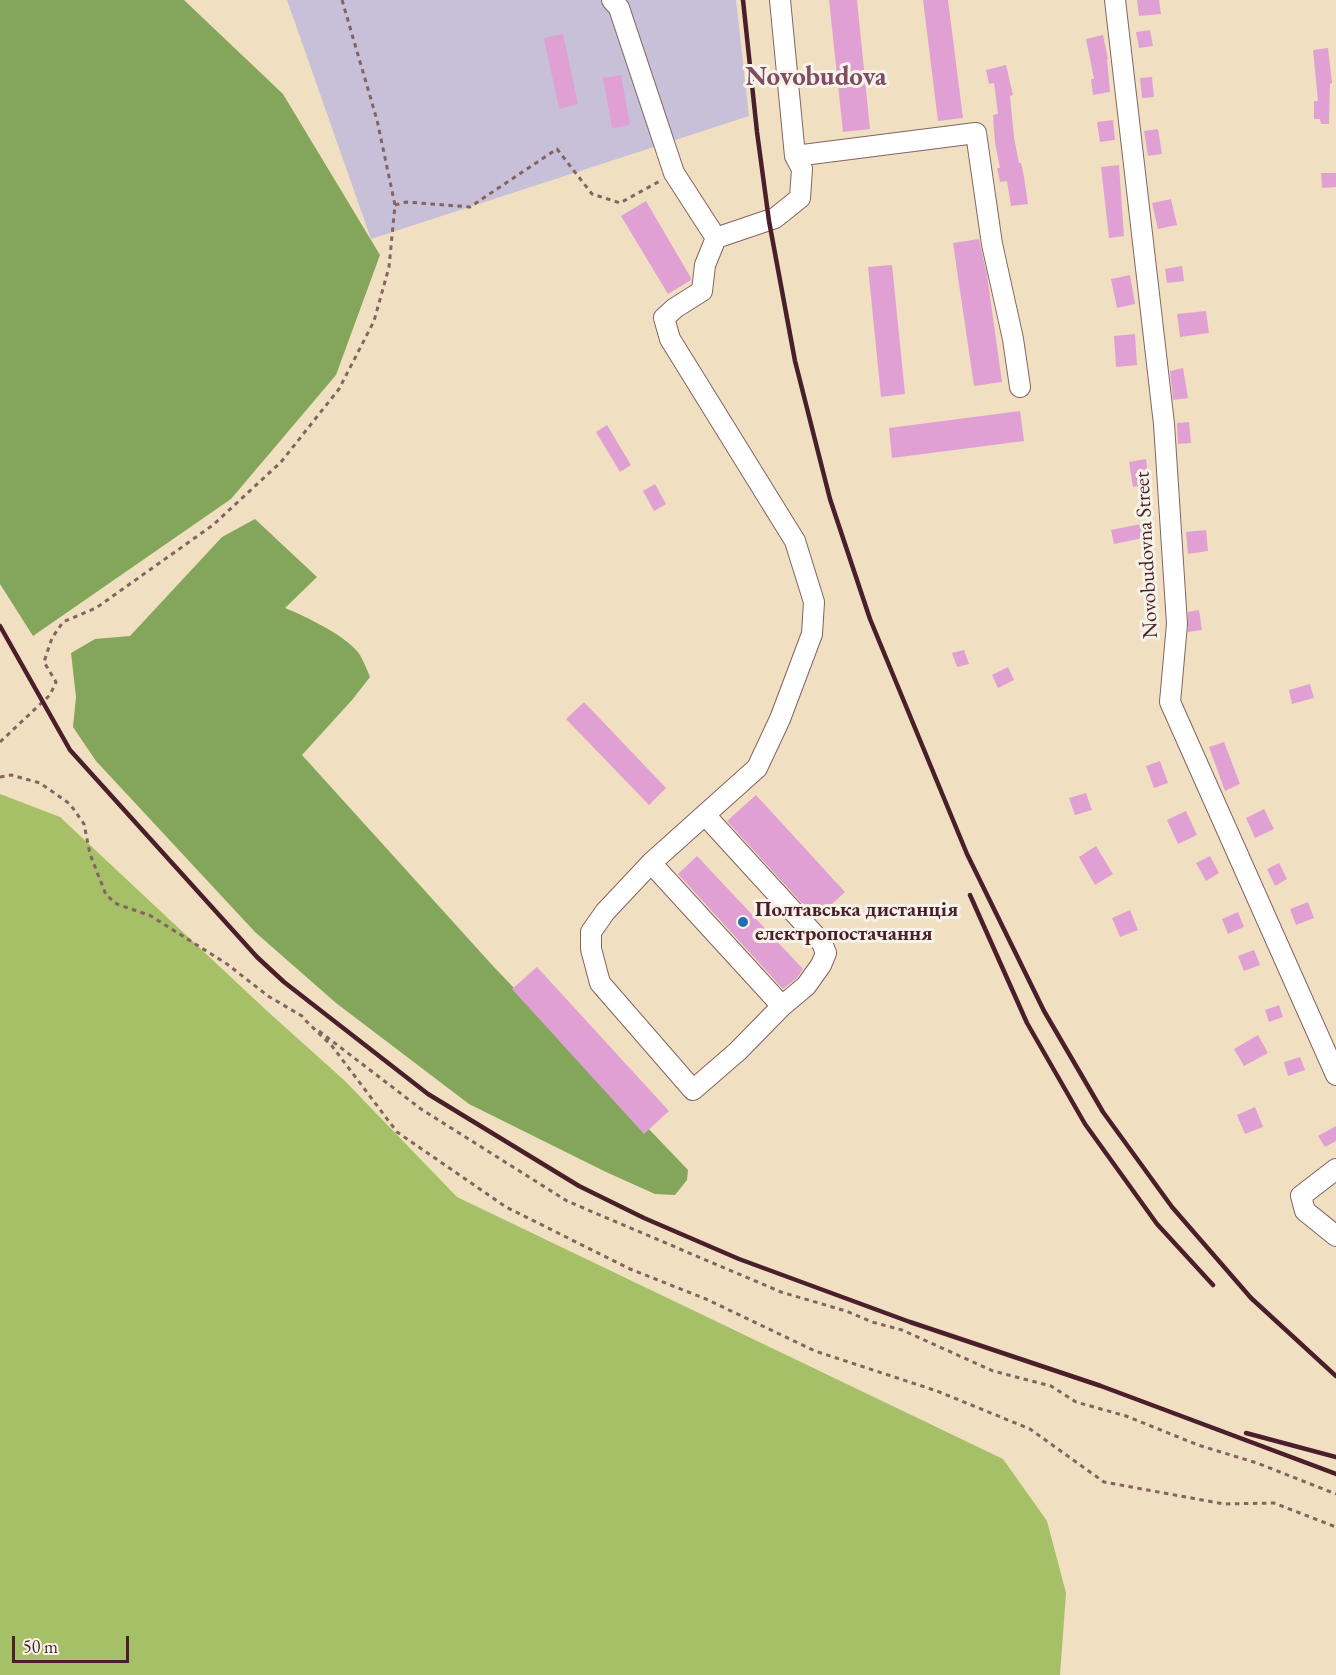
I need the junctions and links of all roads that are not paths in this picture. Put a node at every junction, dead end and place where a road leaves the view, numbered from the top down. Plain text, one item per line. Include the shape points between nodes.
1 (612, 0) edge
2 (780, 0) edge
3 (1115, 0) edge
4 (798, 163) junction
5 (716, 238) junction
6 (1020, 387) dead end
7 (705, 815) junction
8 (651, 863) junction
9 (782, 1006) junction
10 (1336, 1075) edge
11 (1336, 1169) edge
12 (1336, 1236) edge

1 - 5 street via 619,9 674,173
2 - 4 street
3 - 10 street, Novobudovna Street via 1164,424 1177,624 1170,702
4 - 5 street via 800,198 775,218
4 - 6 street via 976,133 992,244
5 - 7 street via 705,265 702,291 664,318 670,339 795,541 814,602 812,634 758,768
7 - 8 street
7 - 9 street via 822,943 826,953 821,965 806,986
8 - 9 street
8 - 9 street via 591,932 591,949 600,983 693,1090
11 - 12 street via 1301,1196 1305,1211

